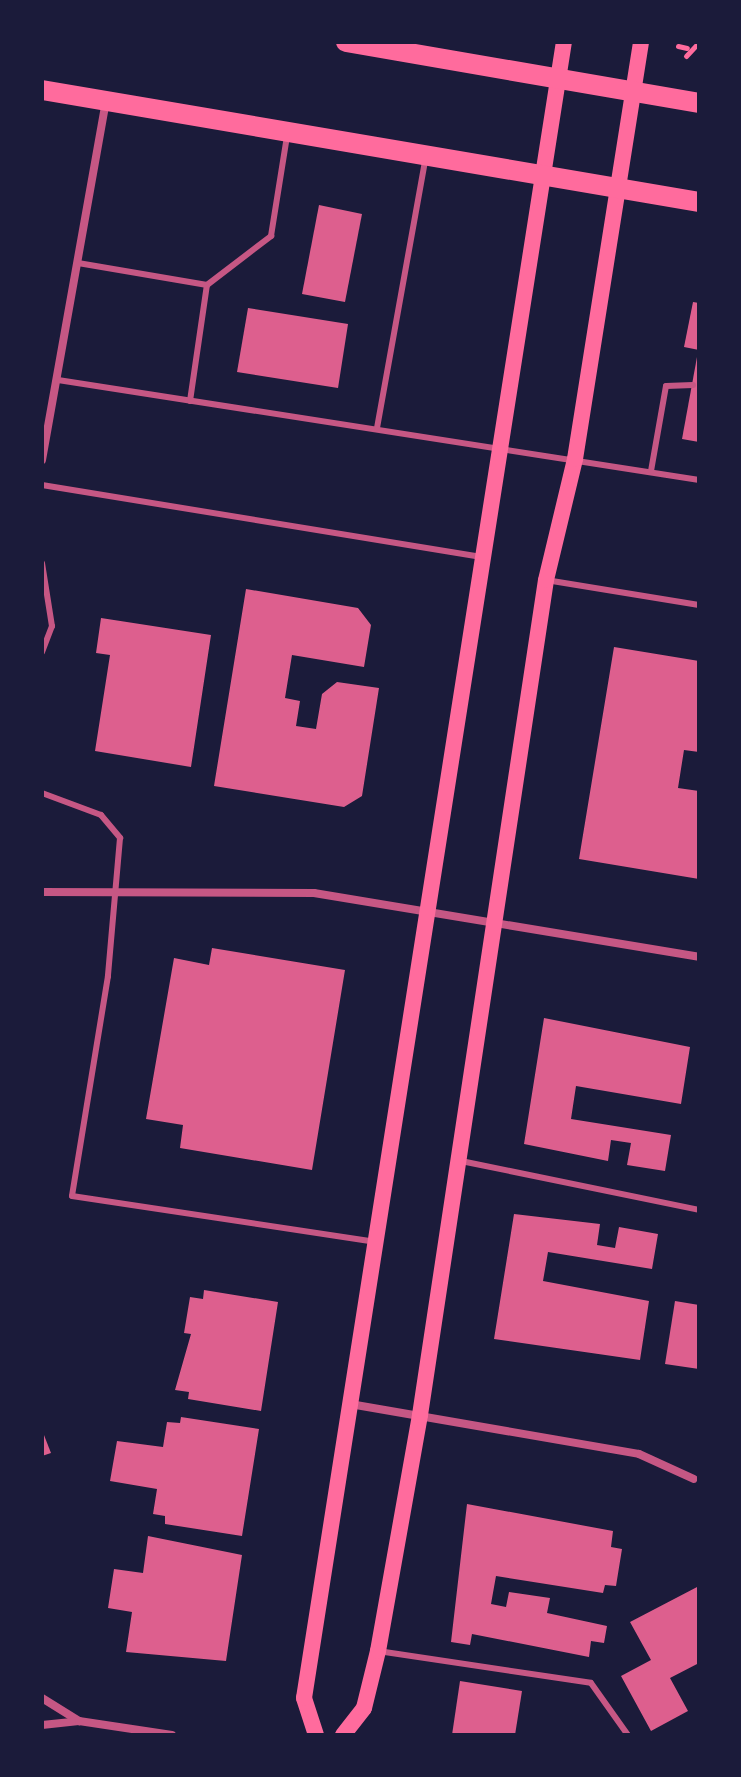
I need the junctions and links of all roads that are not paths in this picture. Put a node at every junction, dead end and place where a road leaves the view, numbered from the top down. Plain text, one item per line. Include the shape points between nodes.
1 (346, 42) edge
2 (564, 42) edge
3 (641, 42) edge
4 (557, 78) junction
5 (42, 90) edge
6 (634, 92) junction
7 (106, 101) junction
8 (699, 103) edge
9 (287, 133) junction
10 (426, 156) junction
11 (542, 175) junction
12 (619, 188) junction
13 (699, 202) edge
14 (78, 263) junction
15 (207, 285) junction
16 (58, 380) junction
17 (693, 385) dead end
18 (190, 401) junction
19 (377, 428) junction
20 (500, 447) junction
21 (575, 459) junction
22 (42, 460) edge
23 (651, 471) junction
24 (699, 480) edge
25 (42, 485) edge
26 (483, 557) junction
27 (42, 563) edge
28 (546, 580) junction
29 (699, 605) edge
30 (42, 652) edge
31 (42, 793) edge
32 (120, 888) junction
33 (42, 892) edge
34 (426, 910) junction
35 (498, 922) junction
36 (699, 957) edge
37 (461, 1161) junction
38 (699, 1210) edge
39 (375, 1242) junction
40 (349, 1404) junction
41 (420, 1415) junction
42 (694, 1479) dead end
43 (378, 1651) junction
44 (42, 1698) edge
45 (79, 1721) junction
46 (42, 1725) edge
47 (172, 1735) edge
48 (316, 1735) edge
49 (343, 1735) edge
50 (628, 1735) edge

1 - 4 main road
2 - 4 main road
3 - 6 main road
4 - 6 main road
4 - 11 main road
5 - 7 main road
6 - 8 main road
6 - 12 main road
7 - 9 main road
7 - 14 street
9 - 10 main road
9 - 15 lane via 271,236
10 - 11 main road
10 - 19 lane
11 - 12 main road
11 - 20 main road
12 - 13 main road
12 - 21 main road
14 - 15 lane
14 - 16 street
15 - 18 lane
16 - 18 lane
16 - 22 street
17 - 23 lane via 666,386
18 - 19 lane
19 - 20 lane
20 - 21 lane
20 - 26 main road
21 - 23 lane
21 - 28 main road
23 - 24 lane
25 - 26 lane
26 - 34 main road
27 - 30 lane via 52,626
28 - 29 lane
28 - 35 main road
31 - 32 lane via 101,815 120,838
32 - 33 street
32 - 34 street via 256,887
32 - 39 lane via 72,1196
34 - 35 street
34 - 39 main road
35 - 36 street
35 - 37 main road
37 - 38 lane
37 - 41 main road
39 - 40 main road
40 - 41 street
40 - 48 main road via 304,1698
41 - 42 street via 639,1454
41 - 43 main road
43 - 49 main road via 364,1708
43 - 50 lane via 591,1683
44 - 45 street
45 - 46 street
45 - 47 street

